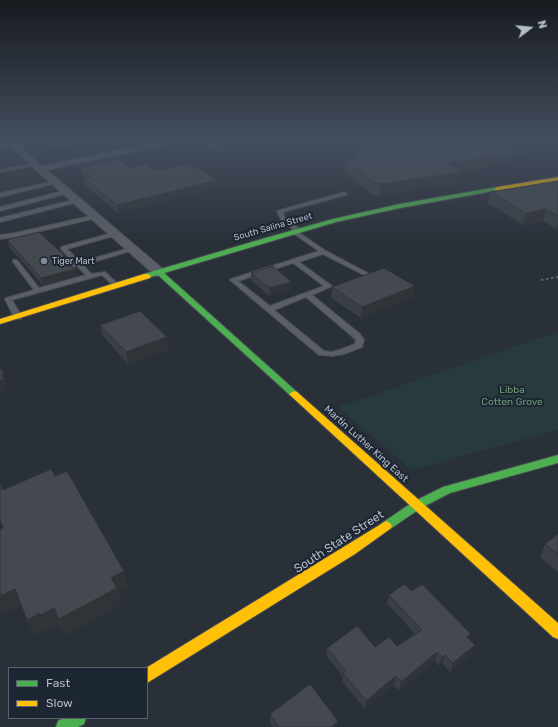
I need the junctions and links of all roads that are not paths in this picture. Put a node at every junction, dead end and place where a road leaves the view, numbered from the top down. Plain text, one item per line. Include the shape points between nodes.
1 (47, 175) edge
2 (558, 179) edge
3 (55, 182) junction
4 (66, 192) junction
5 (344, 194) dead end
6 (0, 195) edge
7 (77, 201) junction
8 (0, 208) edge
9 (95, 217) junction
10 (0, 220) edge
11 (295, 231) junction
12 (115, 234) junction
13 (0, 237) edge
14 (132, 249) junction
15 (324, 252) junction
16 (294, 260) junction
17 (14, 261) dead end
18 (81, 267) junction
19 (70, 270) edge
20 (160, 273) junction
21 (368, 275) edge
22 (90, 276) junction
23 (117, 286) junction
24 (38, 291) junction
25 (306, 294) junction
26 (269, 308) junction
27 (18, 317) junction
28 (0, 322) edge
29 (558, 458) edge
30 (417, 505) junction
31 (558, 632) edge
32 (148, 675) edge
33 (76, 719) edge
34 (64, 727) edge

1 - 3 street
2 - 11 street, South Salina Street via 362,213
3 - 4 street
3 - 6 lane
4 - 7 street
4 - 8 lane
5 - 11 lane via 280,211 283,219
7 - 9 street
7 - 10 lane
9 - 12 street
9 - 13 lane
11 - 15 lane
11 - 20 street, South Salina Street
12 - 14 street
12 - 18 lane via 64,248
14 - 18 lane
14 - 20 street
15 - 16 lane
15 - 21 lane
16 - 25 lane via 329,286
16 - 26 lane via 233,280
17 - 24 lane via 34,280
18 - 19 lane
18 - 22 lane
20 - 23 street, South Salina Street
20 - 30 street, Martin Luther King East
22 - 23 lane via 103,273
22 - 24 lane
23 - 27 street, South Salina Street
24 - 27 lane via 8,299
25 - 26 lane
25 - 26 lane via 357,336 360,340 358,345 332,354 322,353
27 - 28 street, South Salina Street
29 - 30 street, South State Street via 447,490
30 - 31 street, Martin Luther King East
30 - 32 street, South State Street via 351,550
33 - 34 street

